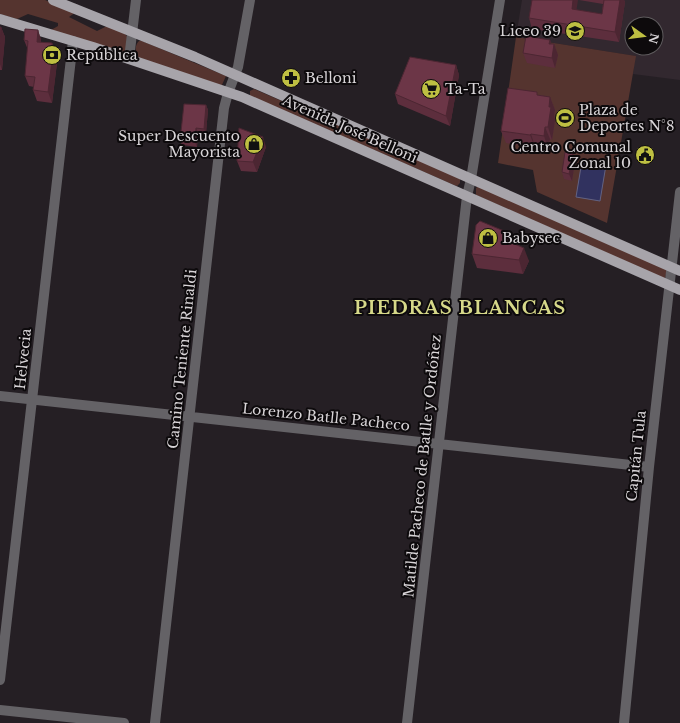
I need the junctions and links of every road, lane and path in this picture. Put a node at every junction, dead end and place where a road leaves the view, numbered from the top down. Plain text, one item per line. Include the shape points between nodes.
1 (53, 0) edge
2 (136, 0) edge
3 (250, 0) edge
4 (500, 0) edge
5 (0, 19) edge
6 (133, 32) junction
7 (73, 41) junction
8 (129, 59) junction
9 (236, 74) junction
10 (228, 93) junction
11 (470, 179) junction
12 (680, 192) edge
13 (467, 196) junction
14 (676, 270) edge
15 (670, 286) junction
16 (680, 290) edge
17 (0, 396) edge
18 (32, 400) junction
19 (189, 416) junction
20 (438, 444) junction
21 (649, 467) junction
22 (0, 680) edge
23 (0, 710) edge
24 (124, 723) edge
25 (155, 723) edge
26 (407, 723) edge
27 (624, 723) edge

1 - 6 main road, Avenida José Belloni
2 - 6 street
3 - 9 street, Camino Teniente Rinaldi
4 - 11 street, Matilde Pacheco de Batlle y Ordóñez
5 - 7 main road, Avenida José Belloni
6 - 8 street
6 - 9 main road, Avenida José Belloni
7 - 8 main road, Avenida José Belloni
7 - 18 street, Helvecia
8 - 10 main road, Avenida José Belloni
9 - 10 street, Camino Teniente Rinaldi
9 - 11 main road, Avenida José Belloni
10 - 13 main road, Avenida José Belloni
10 - 19 street, Camino Teniente Rinaldi via 224,108
11 - 13 street, Matilde Pacheco de Batlle y Ordóñez
11 - 14 main road, Avenida José Belloni
12 - 14 street, Capitán Tula
13 - 15 main road, Avenida José Belloni
13 - 20 street, Matilde Pacheco de Batlle y Ordóñez
14 - 15 street, Capitán Tula
15 - 16 main road, Avenida José Belloni
15 - 21 street, Capitán Tula
17 - 18 street, Lorenzo Batlle Pacheco
18 - 19 street, Lorenzo Batlle Pacheco
18 - 22 street, Helvecia
19 - 20 street, Lorenzo Batlle Pacheco
19 - 25 street, Camino Teniente Rinaldi
20 - 21 street, Lorenzo Batlle Pacheco
20 - 26 street, Matilde Pacheco de Batlle y Ordóñez
21 - 27 street, Capitán Tula
23 - 24 street

